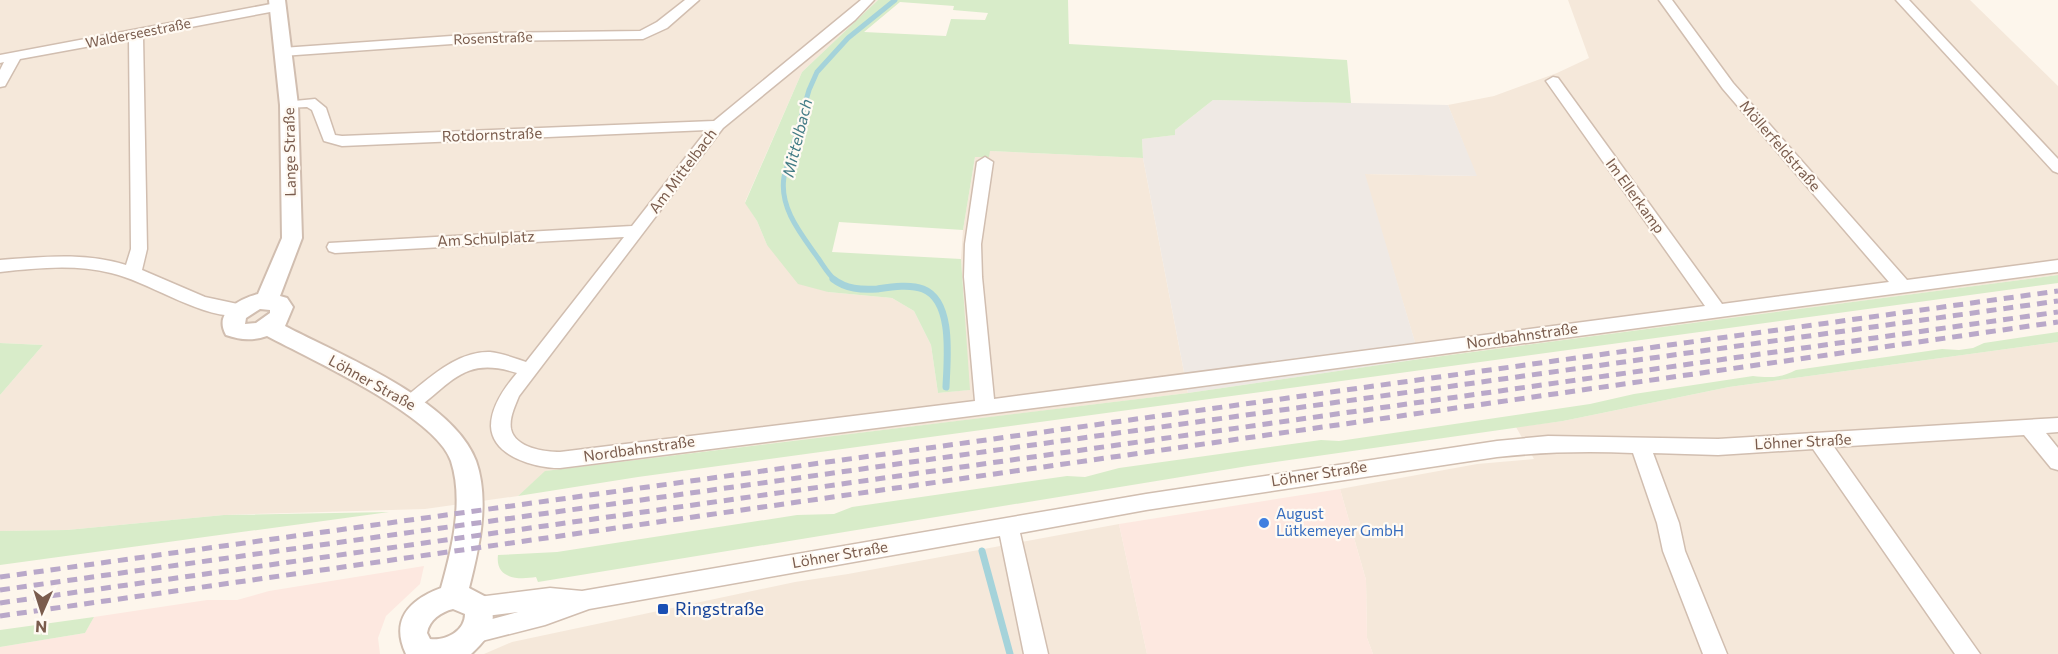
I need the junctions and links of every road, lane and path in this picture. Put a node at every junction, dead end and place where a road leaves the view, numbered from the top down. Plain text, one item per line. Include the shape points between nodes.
1 (693, 0) edge
2 (868, 0) edge
3 (1665, 0) edge
4 (1902, 0) edge
5 (277, 4) edge
6 (136, 33) junction
7 (282, 52) junction
8 (7, 58) edge
9 (1553, 81) dead end
10 (0, 83) edge
11 (289, 105) junction
12 (718, 125) junction
13 (985, 162) dead end
14 (2058, 168) edge
15 (638, 231) junction
16 (335, 247) dead end
17 (0, 266) edge
18 (2058, 266) edge
19 (133, 273) junction
20 (1902, 286) junction
21 (267, 300) junction
22 (241, 310) junction
23 (1717, 310) junction
24 (269, 327) junction
25 (528, 369) junction
26 (411, 403) junction
27 (985, 406) junction
28 (2058, 425) edge
29 (2028, 427) junction
30 (1818, 441) junction
31 (1640, 444) junction
32 (2058, 462) edge
33 (1008, 525) junction
34 (463, 627) edge
35 (414, 648) edge
36 (1036, 654) edge
37 (1715, 654) edge
38 (1968, 654) edge

1 - 7 street, Rosenstraße via 643,35 494,36
2 - 12 street, Am Mittelbach
3 - 20 street, Möllerfeldstraße via 1728,86
4 - 14 street
5 - 6 street, Walderseestraße
5 - 7 street, Lange Straße
6 - 8 street, Walderseestraße
6 - 19 street via 139,249
7 - 11 street, Lange Straße
8 - 10 street
9 - 23 street, Im Ellerkamp
11 - 12 street, Rotdornstraße via 309,102 319,108 329,138 342,141
11 - 21 street, Lange Straße via 292,238
12 - 15 street, Am Mittelbach
13 - 27 street via 973,244 973,276
15 - 16 street, Am Schulplatz
15 - 25 street, Am Mittelbach
17 - 19 street via 95,264
18 - 20 street, Nordbahnstraße
19 - 22 street via 200,302
20 - 23 street, Nordbahnstraße
21 - 22 street
21 - 24 street via 282,307 280,317
22 - 24 street via 232,320 234,329 253,332
23 - 27 street, Nordbahnstraße
24 - 26 street, Löhner Straße
25 - 26 street via 497,360 473,362
25 - 27 street, Nordbahnstraße via 511,393 501,426 503,436 519,452 545,460
26 - 34 street, Löhner Straße via 457,447 468,477
28 - 29 street, Löhner Straße
29 - 30 street, Löhner Straße
29 - 32 street
30 - 31 street, Löhner Straße via 1718,447
30 - 38 street
31 - 33 street, Löhner Straße via 1548,444 1497,449
31 - 37 street via 1674,551
33 - 34 street, Löhner Straße via 588,599 545,615
33 - 36 street
34 - 35 street via 437,654
34 - 35 street via 436,602 415,623

